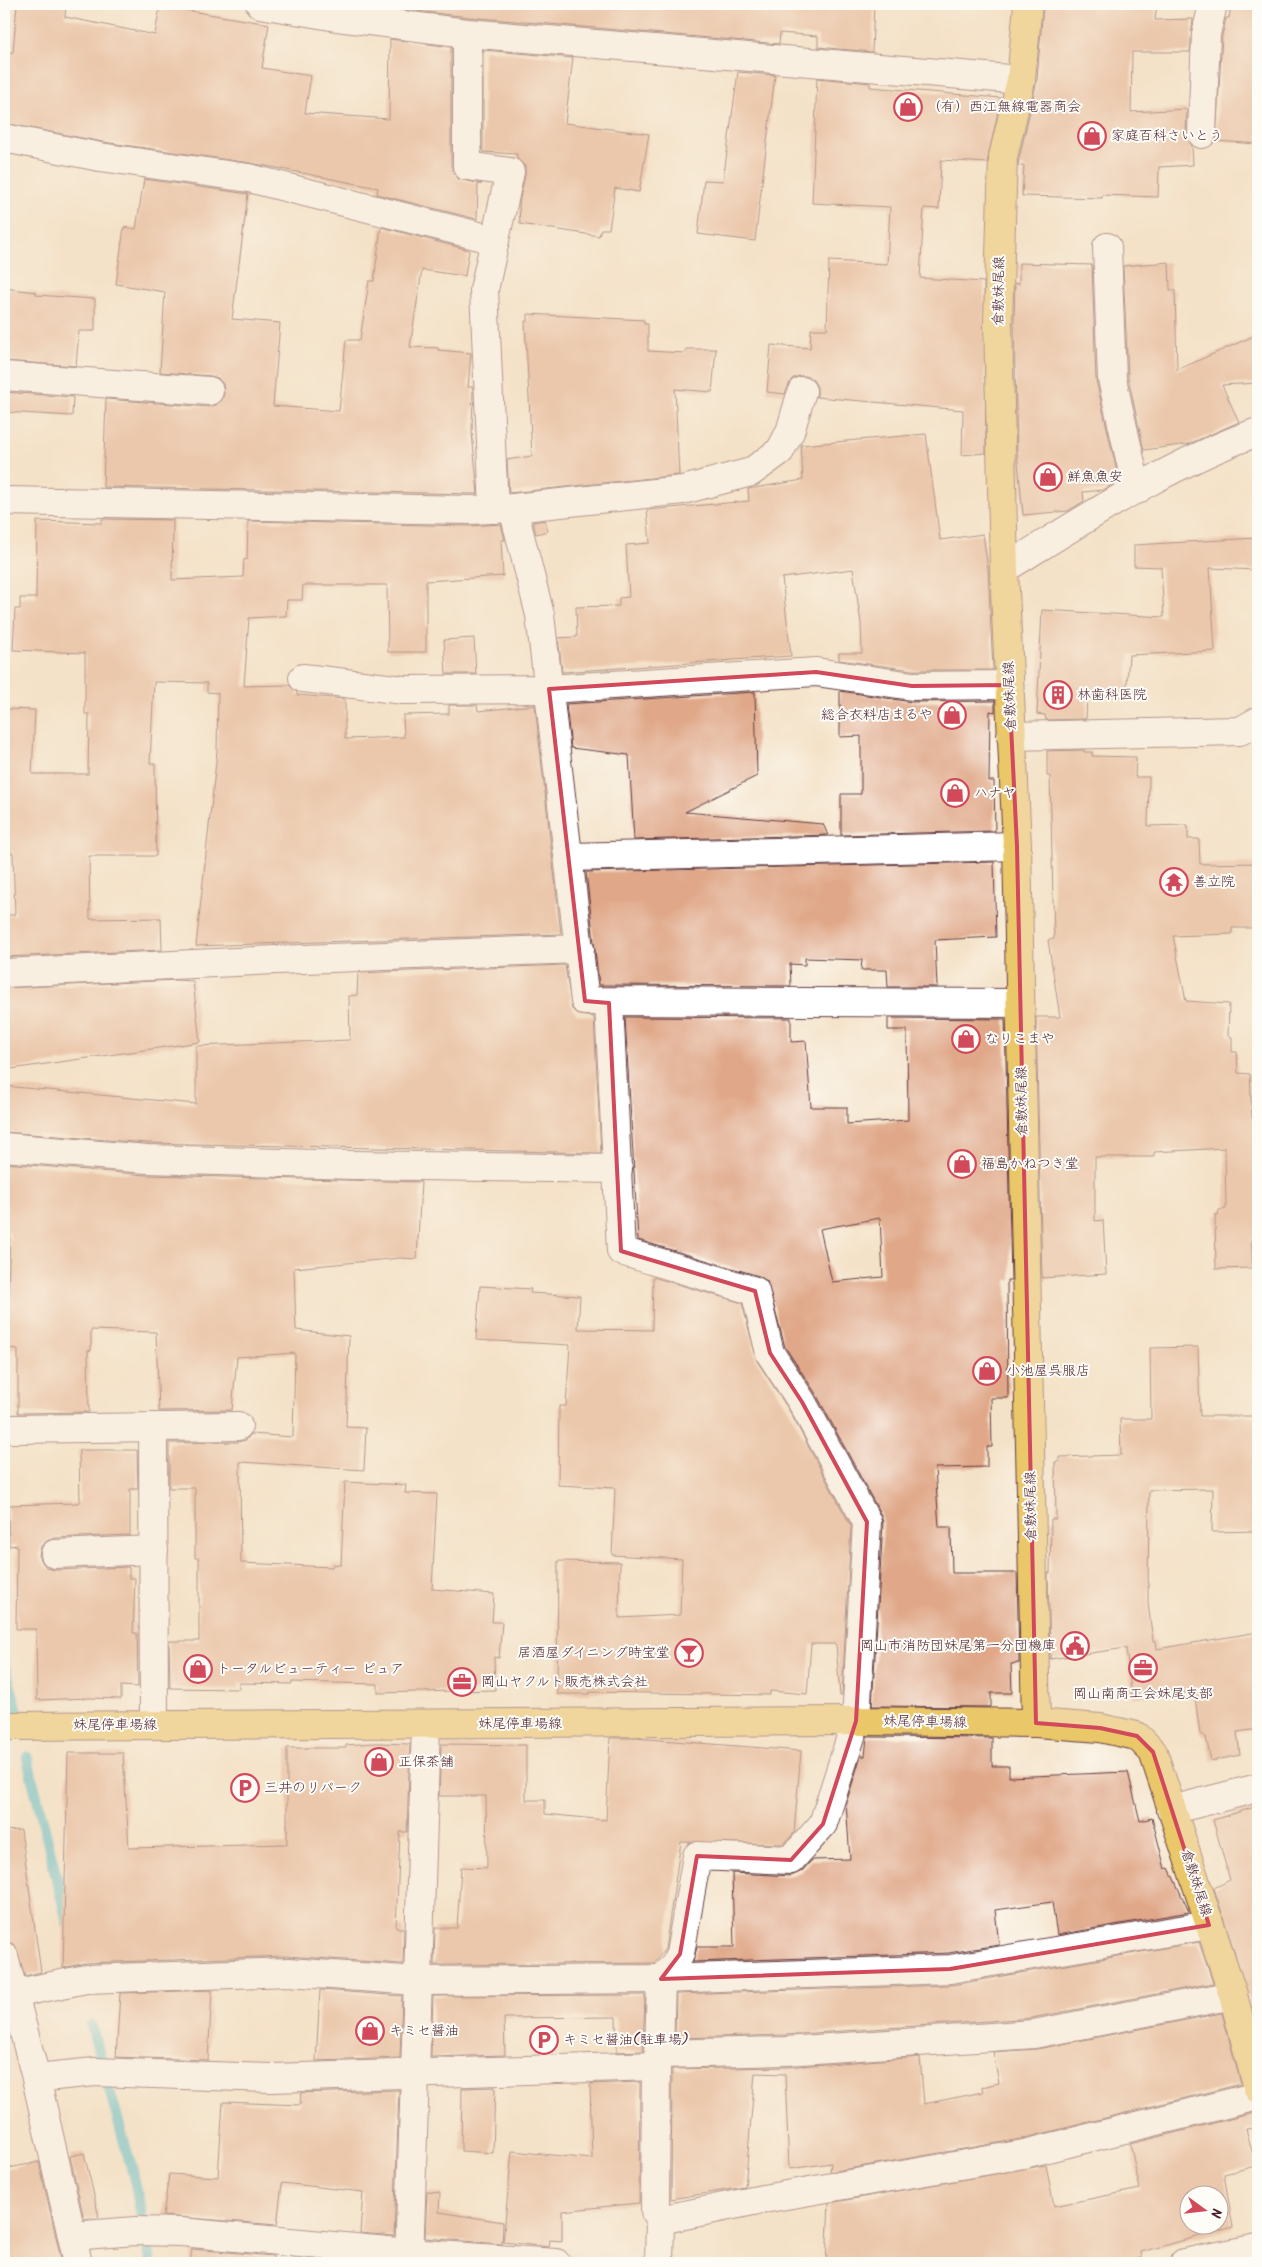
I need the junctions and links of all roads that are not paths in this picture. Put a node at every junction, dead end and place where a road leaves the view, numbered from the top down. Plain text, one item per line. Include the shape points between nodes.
1 (260, 4) edge
2 (1028, 4) edge
3 (1213, 4) edge
4 (338, 10) edge
5 (467, 33) junction
6 (1021, 80) junction
7 (1202, 134) dead end
8 (4, 138) edge
9 (495, 240) junction
10 (1107, 248) dead end
11 (4, 376) edge
12 (209, 391) dead end
13 (802, 391) dead end
14 (1258, 432) edge
15 (1137, 490) junction
16 (4, 501) edge
17 (504, 509) junction
18 (1004, 569) junction
19 (304, 678) dead end
20 (1009, 685) junction
21 (549, 689) junction
22 (1258, 721) edge
23 (1011, 736) junction
24 (1017, 846) junction
25 (569, 857) junction
26 (580, 949) junction
27 (4, 973) edge
28 (609, 1002) junction
29 (1020, 1003) junction
30 (4, 1147) edge
31 (618, 1169) junction
32 (238, 1426) dead end
33 (153, 1427) junction
34 (12, 1429) dead end
35 (154, 1550) junction
36 (55, 1554) dead end
37 (856, 1721) junction
38 (1036, 1723) junction
39 (154, 1724) junction
40 (426, 1725) junction
41 (4, 1726) edge
42 (1258, 1788) edge
43 (1172, 1810) junction
44 (1209, 1925) junction
45 (4, 1956) edge
46 (661, 1979) junction
47 (418, 1981) junction
48 (13, 1994) junction
49 (1233, 1995) junction
50 (657, 2060) junction
51 (416, 2072) junction
52 (36, 2078) junction
53 (1257, 2084) edge
54 (660, 2220) junction
55 (72, 2236) junction
56 (1258, 2248) edge
57 (409, 2258) edge
58 (78, 2263) edge
59 (556, 2263) edge
60 (659, 2263) edge
61 (1184, 2263) edge

1 - 4 street
2 - 6 main road, 倉敷妹尾線
3 - 7 street via 1206,34
4 - 5 street
5 - 6 street
5 - 9 street via 467,166 510,172
6 - 18 main road, 倉敷妹尾線 via 1002,157 998,322
8 - 9 street via 100,157 249,178
9 - 17 street via 484,290
10 - 15 street via 1112,379
11 - 12 street
13 - 17 street via 790,432 780,452 752,472 683,490
14 - 15 street via 1216,447
15 - 18 street
16 - 17 street
17 - 21 street via 540,615
18 - 20 main road, 倉敷妹尾線
19 - 21 street via 404,690
20 - 21 street via 912,686 816,672
20 - 23 main road, 倉敷妹尾線
21 - 25 street
22 - 23 street via 1240,731
23 - 24 main road, 倉敷妹尾線
24 - 25 street
24 - 29 main road, 倉敷妹尾線
25 - 26 street
26 - 27 street
26 - 28 street via 585,1001
28 - 29 street
28 - 31 street
29 - 38 main road, 倉敷妹尾線
30 - 31 street via 147,1159
31 - 37 street via 621,1252 755,1291 770,1353 802,1402 867,1522
32 - 33 street
33 - 34 street
33 - 35 street
35 - 36 street
35 - 39 street
37 - 38 main road, 妹尾停車場線
37 - 40 main road, 妹尾停車場線
37 - 46 street via 822,1824 791,1860 697,1856 680,1954
38 - 43 main road, 倉敷妹尾線 via 1100,1728 1137,1736 1153,1752
39 - 40 main road, 妹尾停車場線
39 - 41 main road, 妹尾停車場線
40 - 47 street
42 - 43 street
43 - 44 main road, 倉敷妹尾線
44 - 46 street via 950,1969
44 - 49 main road, 倉敷妹尾線
45 - 48 street
46 - 47 street
46 - 50 street
47 - 48 street via 288,1972 86,1979
47 - 51 street
48 - 52 street
49 - 50 street via 1034,2034
49 - 53 main road, 倉敷妹尾線
50 - 51 street
50 - 54 street via 655,2212
51 - 52 street via 272,2078 102,2072
51 - 57 street
52 - 55 street
53 - 54 street via 1024,2154
54 - 60 street
55 - 57 street via 144,2231
55 - 58 street
56 - 61 street
57 - 59 street

